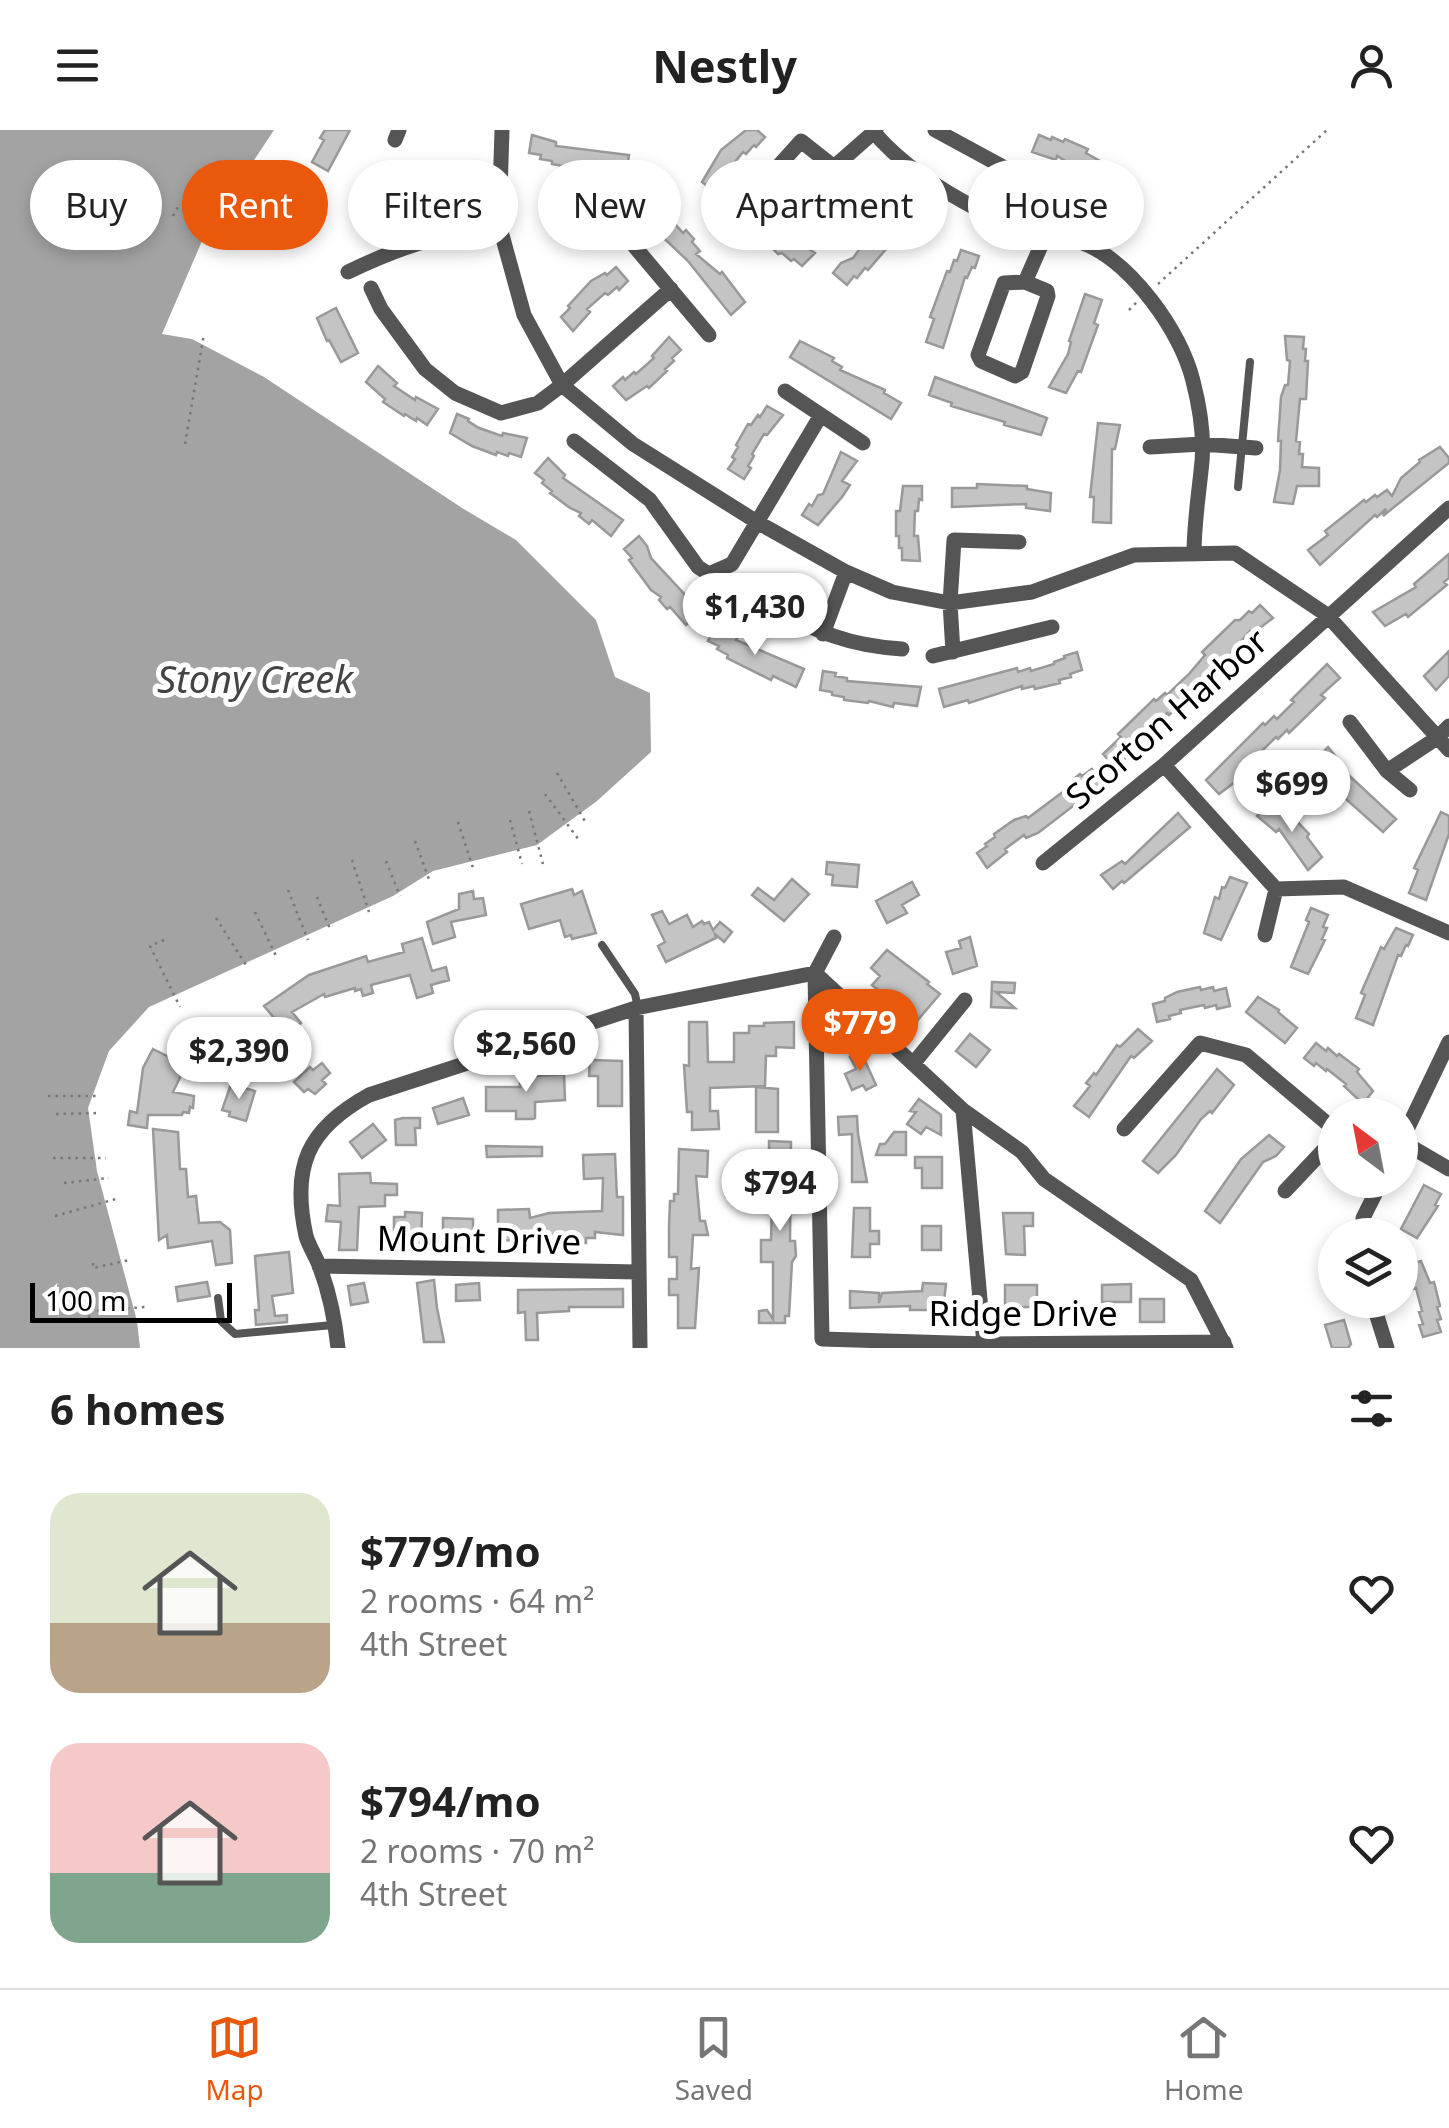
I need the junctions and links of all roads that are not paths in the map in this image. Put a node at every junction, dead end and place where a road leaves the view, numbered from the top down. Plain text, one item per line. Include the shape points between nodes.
1 (502, 130) edge
2 (936, 130) edge
3 (874, 131) edge
4 (501, 160) edge
5 (842, 160) edge
6 (990, 160) edge
7 (834, 167) joint
8 (968, 202) edge
9 (398, 250) edge
10 (506, 250) edge
11 (638, 250) edge
12 (1039, 250) edge
13 (1094, 250) edge
14 (348, 272) dead end
15 (1026, 282) junction
16 (371, 288) dead end
17 (671, 290) junction
18 (709, 334) dead end
19 (1250, 362) dead end
20 (562, 386) junction
21 (785, 391) dead end
22 (821, 415) junction
23 (574, 441) dead end
24 (862, 443) dead end
25 (1202, 444) junction
26 (1150, 447) dead end
27 (1248, 448) junction
28 (1238, 488) dead end
29 (1449, 508) edge
30 (758, 522) junction
31 (1019, 542) dead end
32 (1194, 554) junction
33 (846, 572) junction
34 (760, 602) dead end
35 (950, 603) junction
36 (1326, 615) junction
37 (1052, 627) dead end
38 (823, 634) junction
39 (902, 649) dead end
40 (953, 652) junction
41 (933, 656) dead end
42 (1350, 722) dead end
43 (1445, 738) edge
44 (1164, 766) junction
45 (1387, 771) junction
46 (1410, 790) dead end
47 (1043, 863) dead end
48 (1276, 889) junction
49 (1449, 933) edge
50 (1264, 935) dead end
51 (834, 938) dead end
52 (602, 945) dead end
53 (816, 973) junction
54 (965, 1000) dead end
55 (638, 1008) junction
56 (1449, 1042) edge
57 (913, 1064) junction
58 (1418, 1105) edge
59 (962, 1110) junction
60 (1318, 1116) edge
61 (1124, 1129) dead end
62 (1418, 1152) edge
63 (1318, 1156) edge
64 (1449, 1170) edge
65 (1285, 1191) dead end
66 (319, 1266) junction
67 (638, 1272) junction
68 (218, 1298) dead end
69 (1378, 1318) edge
70 (336, 1325) junction
71 (984, 1344) junction
72 (1225, 1345) edge
73 (338, 1348) edge
74 (640, 1348) edge
75 (1387, 1348) edge

1 - 4 street
2 - 6 street
3 - 5 street
3 - 8 street via 911,167
7 - 7 street via 856,190 832,218 775,170 802,141
9 - 14 street
10 - 20 street via 524,315
11 - 17 street
12 - 15 street
13 - 25 street via 1138,282 1176,336 1193,380
15 - 15 street via 1048,296 1015,376 978,356 1004,284
16 - 20 street via 426,369 456,393 502,413 538,403
17 - 18 street
17 - 20 street
19 - 27 lane
20 - 30 street via 633,444
21 - 22 street
22 - 24 street
22 - 30 street
23 - 30 street via 650,500 709,574 732,564
25 - 26 street
25 - 27 street
25 - 32 street
27 - 28 lane
29 - 36 street, Scorton Harbor
30 - 33 street
31 - 35 street via 954,540
32 - 35 street via 1134,555 1032,592
32 - 36 street via 1236,554
33 - 35 street via 892,592
33 - 38 street
34 - 38 street
35 - 40 street
36 - 43 street
36 - 44 street, Scorton Harbor
37 - 40 street
38 - 39 street
40 - 41 street
42 - 45 street
43 - 45 street
44 - 47 street, Scorton Harbor
44 - 48 street
45 - 46 street
48 - 49 street via 1344,887
48 - 50 street
51 - 53 street
52 - 55 lane
53 - 55 street
53 - 57 street
53 - 71 street, Ridge Drive via 822,1339
54 - 57 street
55 - 66 street via 369,1095 338,1113 314,1138 300,1177 307,1239
55 - 67 street
56 - 58 street
57 - 59 street
59 - 71 street
59 - 72 street via 1022,1152 1044,1179 1191,1280
60 - 61 street via 1246,1055 1200,1042
62 - 64 street
63 - 65 street
66 - 67 street, Mount Drive
66 - 70 street
67 - 74 street
68 - 70 lane via 221,1321 235,1334
69 - 75 street
70 - 73 street
71 - 72 street, Ridge Drive

